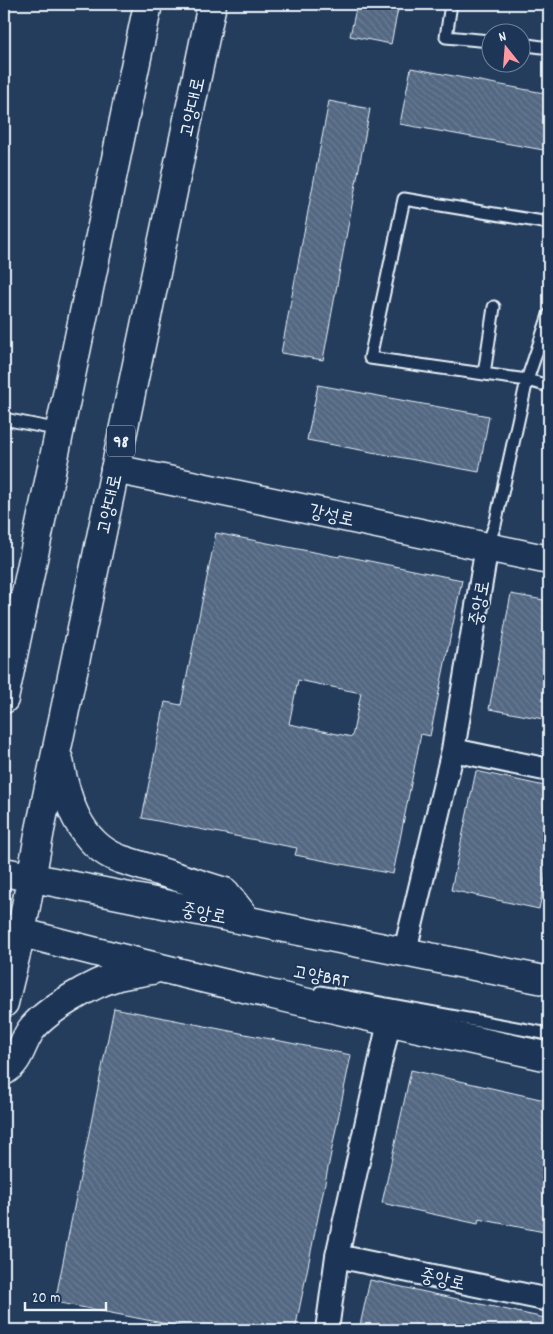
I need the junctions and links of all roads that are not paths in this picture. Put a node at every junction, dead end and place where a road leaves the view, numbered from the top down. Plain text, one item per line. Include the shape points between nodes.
1 (148, 4) edge
2 (212, 4) edge
3 (452, 4) edge
4 (480, 40) edge
5 (530, 45) edge
6 (549, 48) edge
7 (549, 223) edge
8 (494, 307) dead end
9 (549, 315) edge
10 (484, 374) junction
11 (527, 380) junction
12 (549, 386) edge
13 (4, 419) edge
14 (60, 430) junction
15 (115, 469) junction
16 (487, 546) junction
17 (549, 560) edge
18 (8, 659) edge
19 (4, 699) edge
20 (57, 749) junction
21 (453, 750) junction
22 (549, 770) edge
23 (4, 872) edge
24 (31, 879) junction
25 (247, 920) junction
26 (12, 931) edge
27 (87, 950) junction
28 (405, 951) junction
29 (362, 955) dead end
30 (161, 968) junction
31 (549, 981) edge
32 (289, 987) dead end
33 (309, 990) dead end
34 (4, 1003) edge
35 (389, 1022) junction
36 (549, 1034) edge
37 (549, 1057) edge
38 (4, 1071) edge
39 (337, 1256) junction
40 (549, 1300) edge
41 (327, 1330) edge

1 - 14 main road
2 - 15 main road, 고양대로 / 98
3 - 4 lane via 446,37
5 - 6 lane
7 - 10 lane via 404,199 370,358
8 - 10 lane
9 - 11 lane
10 - 11 lane
11 - 12 lane
11 - 16 lane via 495,525
13 - 14 lane
14 - 18 main road
15 - 16 main road, 강성로
15 - 20 main road, 고양대로 / 98
16 - 17 main road, 강성로
16 - 21 street, 중앙로
18 - 19 main road
20 - 24 main road, 고양대로 / 98
20 - 25 main road via 63,784 73,814 98,847 120,859 225,892
21 - 22 street
21 - 28 street, 중앙로
23 - 24 main road, 중앙로
24 - 25 main road, 중앙로
24 - 26 main road, 고양대로 / 98
25 - 28 main road, 중앙로
25 - 29 lane, 고양BRT
26 - 27 main road
26 - 34 main road, 고양대로 / 98
27 - 30 main road
27 - 32 lane, 고양BRT
28 - 31 main road, 중앙로
30 - 35 main road
30 - 38 main road via 108,980 45,1015 30,1031 13,1065
33 - 36 lane, 고양BRT
35 - 37 main road
35 - 39 street
39 - 40 street, 중앙로
39 - 41 street

